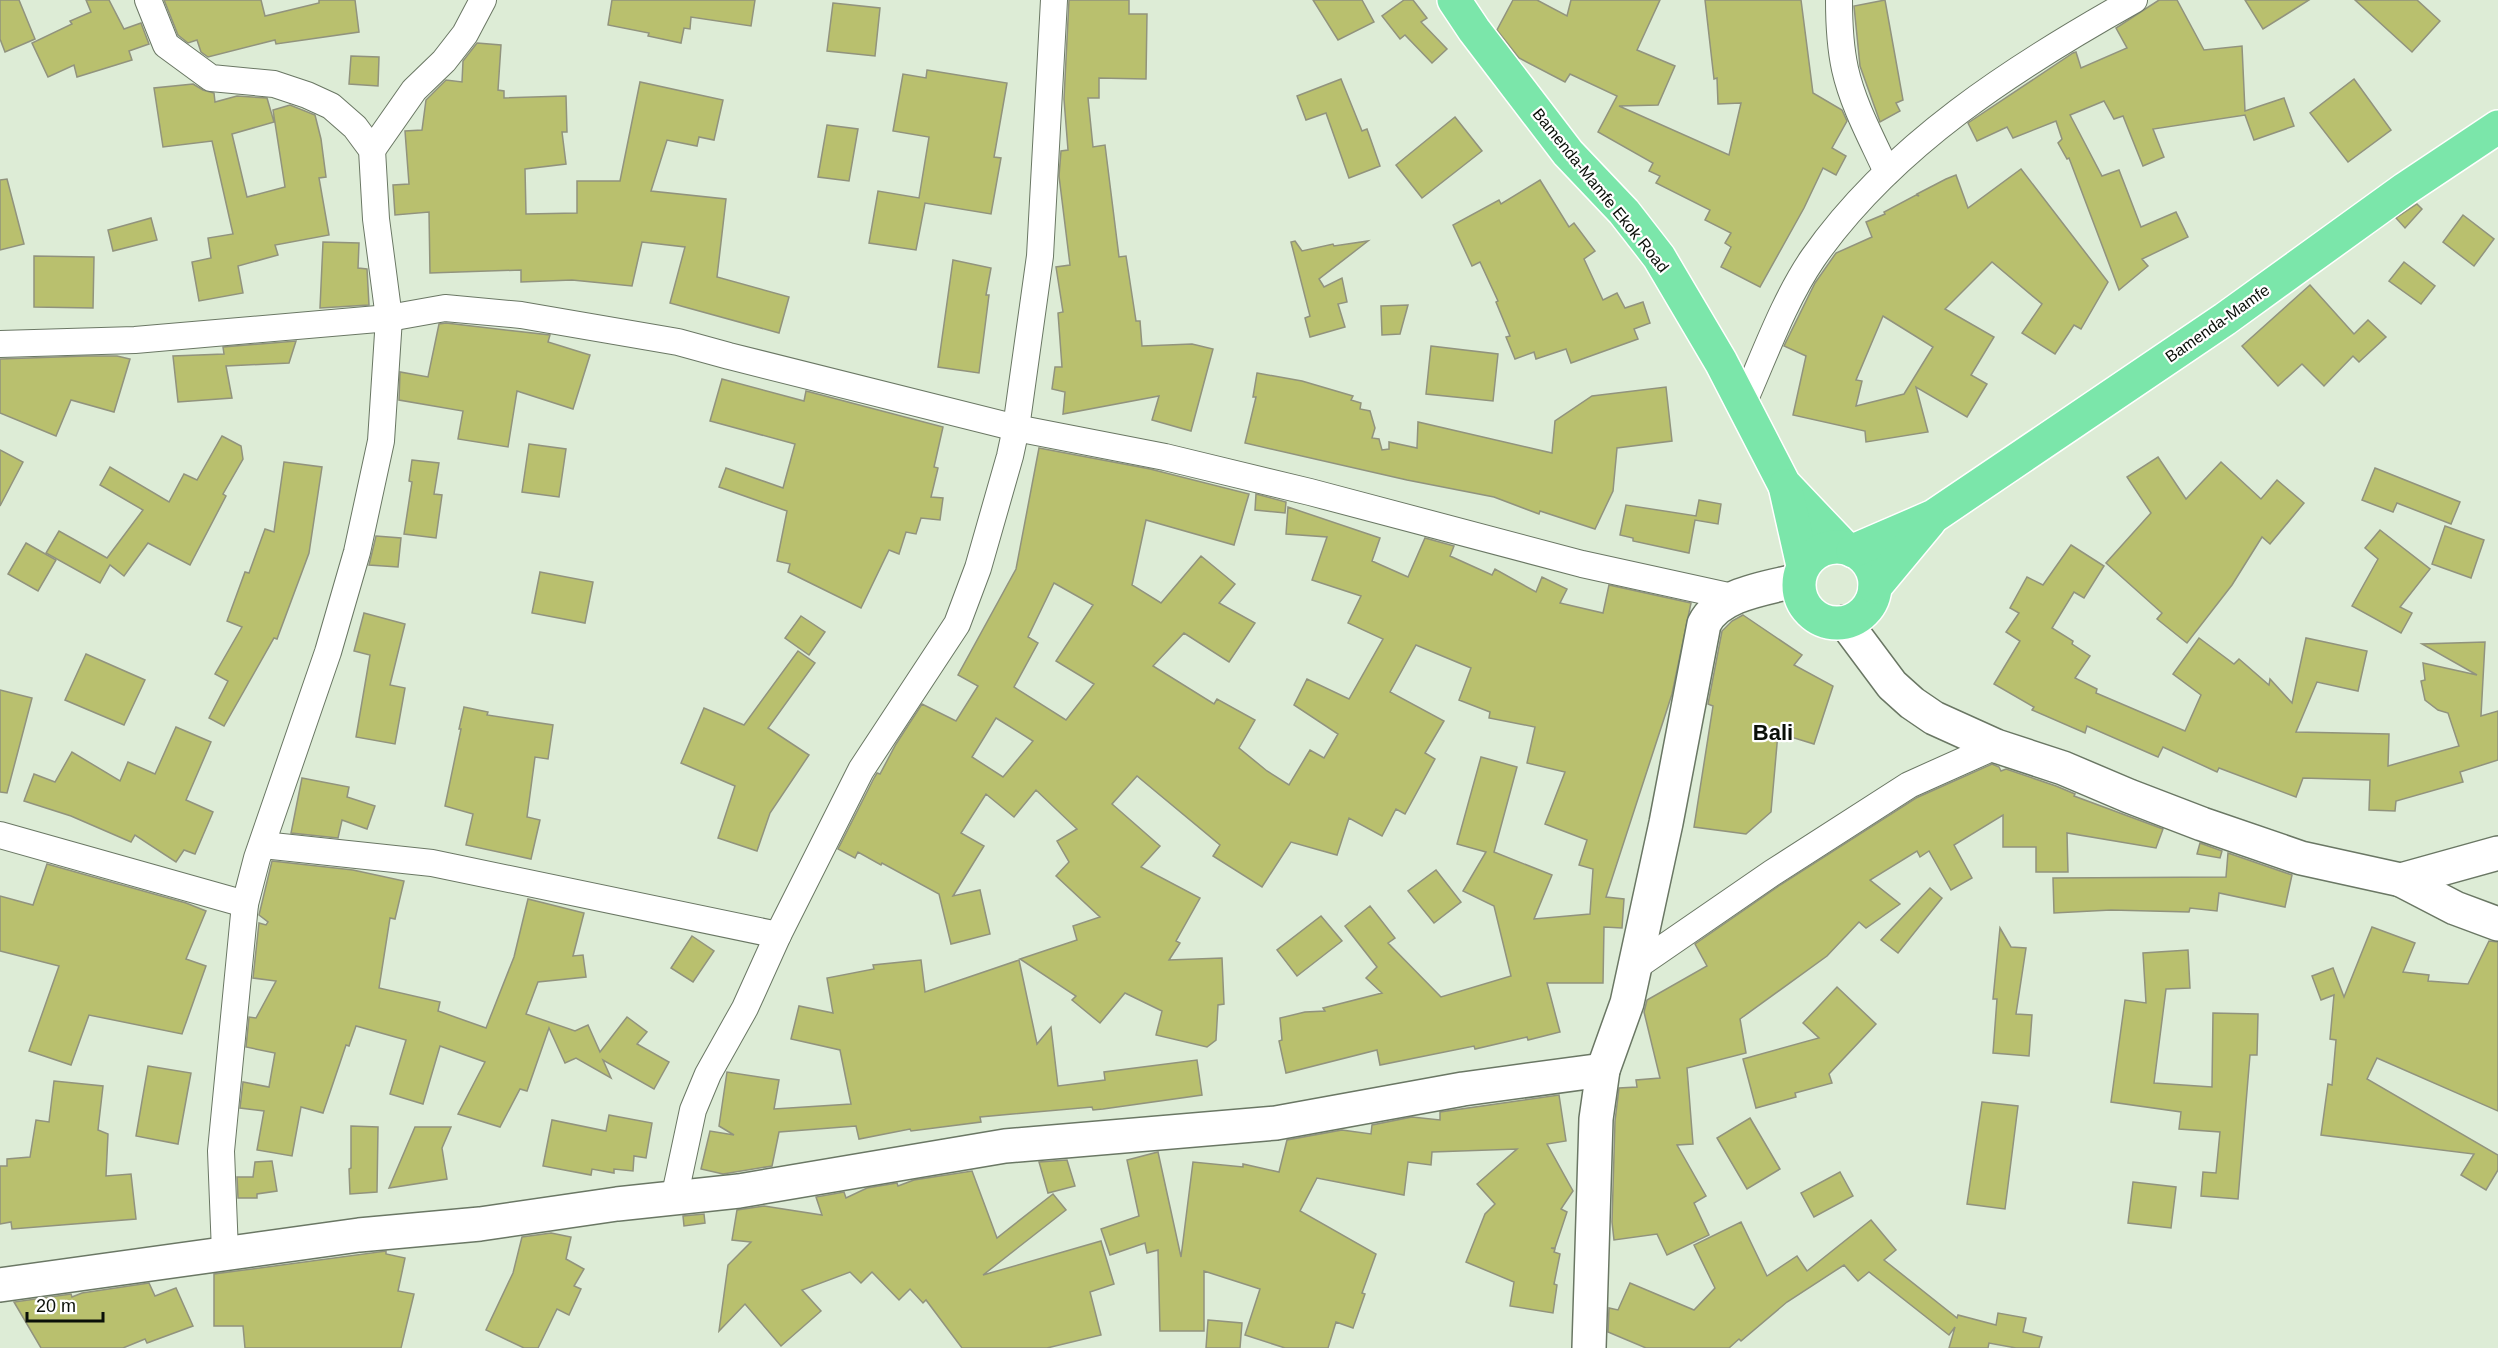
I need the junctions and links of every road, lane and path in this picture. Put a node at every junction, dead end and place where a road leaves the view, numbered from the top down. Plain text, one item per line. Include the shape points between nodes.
1 (148, 0) edge
2 (483, 0) edge
3 (1054, 0) edge
4 (1454, 0) edge
5 (1839, 0) edge
6 (2134, 0) edge
7 (2498, 127) edge
8 (372, 150) junction
9 (1887, 172) junction
10 (389, 318) junction
11 (0, 344) edge
12 (1742, 406) junction
13 (1016, 428) junction
14 (1784, 484) junction
15 (1934, 516) junction
16 (1849, 549) junction
17 (1801, 573) junction
18 (1875, 586) junction
19 (1737, 597) junction
20 (1845, 622) junction
21 (1996, 746) junction
22 (0, 835) edge
23 (262, 845) junction
24 (2498, 853) edge
25 (2401, 880) junction
26 (245, 904) junction
27 (2498, 924) edge
28 (778, 935) junction
29 (1634, 968) junction
30 (1603, 1070) junction
31 (674, 1199) junction
32 (225, 1252) junction
33 (0, 1285) edge
34 (1589, 1348) edge

1 - 8 street via 166,45 190,65 211,78 274,84 331,106 355,127
2 - 8 street via 465,34 414,90
3 - 13 street via 1040,256
4 - 12 highway, Bamenda-Mamfe Ekok Road via 1568,153 1624,212 1659,257 1721,362
5 - 9 street via 1845,70 1856,106
6 - 9 street via 2010,76
7 - 15 highway, Bamenda-Mamfe via 2225,319
8 - 10 street
9 - 12 street via 1813,259 1795,289
10 - 11 street via 135,340
10 - 13 street via 445,308 484,310 678,342
10 - 23 street via 381,441 357,552 328,652
12 - 14 highway, Bamenda-Mamfe Ekok Road
13 - 19 street via 1165,457 1582,564
13 - 28 street via 978,567 957,624 861,770
14 - 16 highway
14 - 17 highway
15 - 16 highway, Bamenda-Mamfe
15 - 18 highway, Bamenda-Mamfe
16 - 17 highway, Bamenda-Mamfe via 1828,548 1814,554
16 - 18 highway via 1865,559
17 - 19 street
17 - 20 highway via 1800,594 1806,608 1830,622
18 - 20 highway, Bamenda-Mamfe via 1871,602 1860,615
19 - 29 street via 1714,610 1704,624
20 - 21 street via 1892,685 1912,703 1934,718
21 - 25 street via 2301,858
21 - 29 street via 1910,785
22 - 26 street
23 - 26 street
23 - 28 street via 432,863
24 - 25 street
25 - 27 street via 2454,908
26 - 32 street via 221,1151
28 - 31 street via 693,1110
29 - 30 street via 1627,1003
30 - 31 street via 1463,1089 1276,1124 1005,1146
30 - 34 street via 1595,1131
31 - 32 street
32 - 33 street

